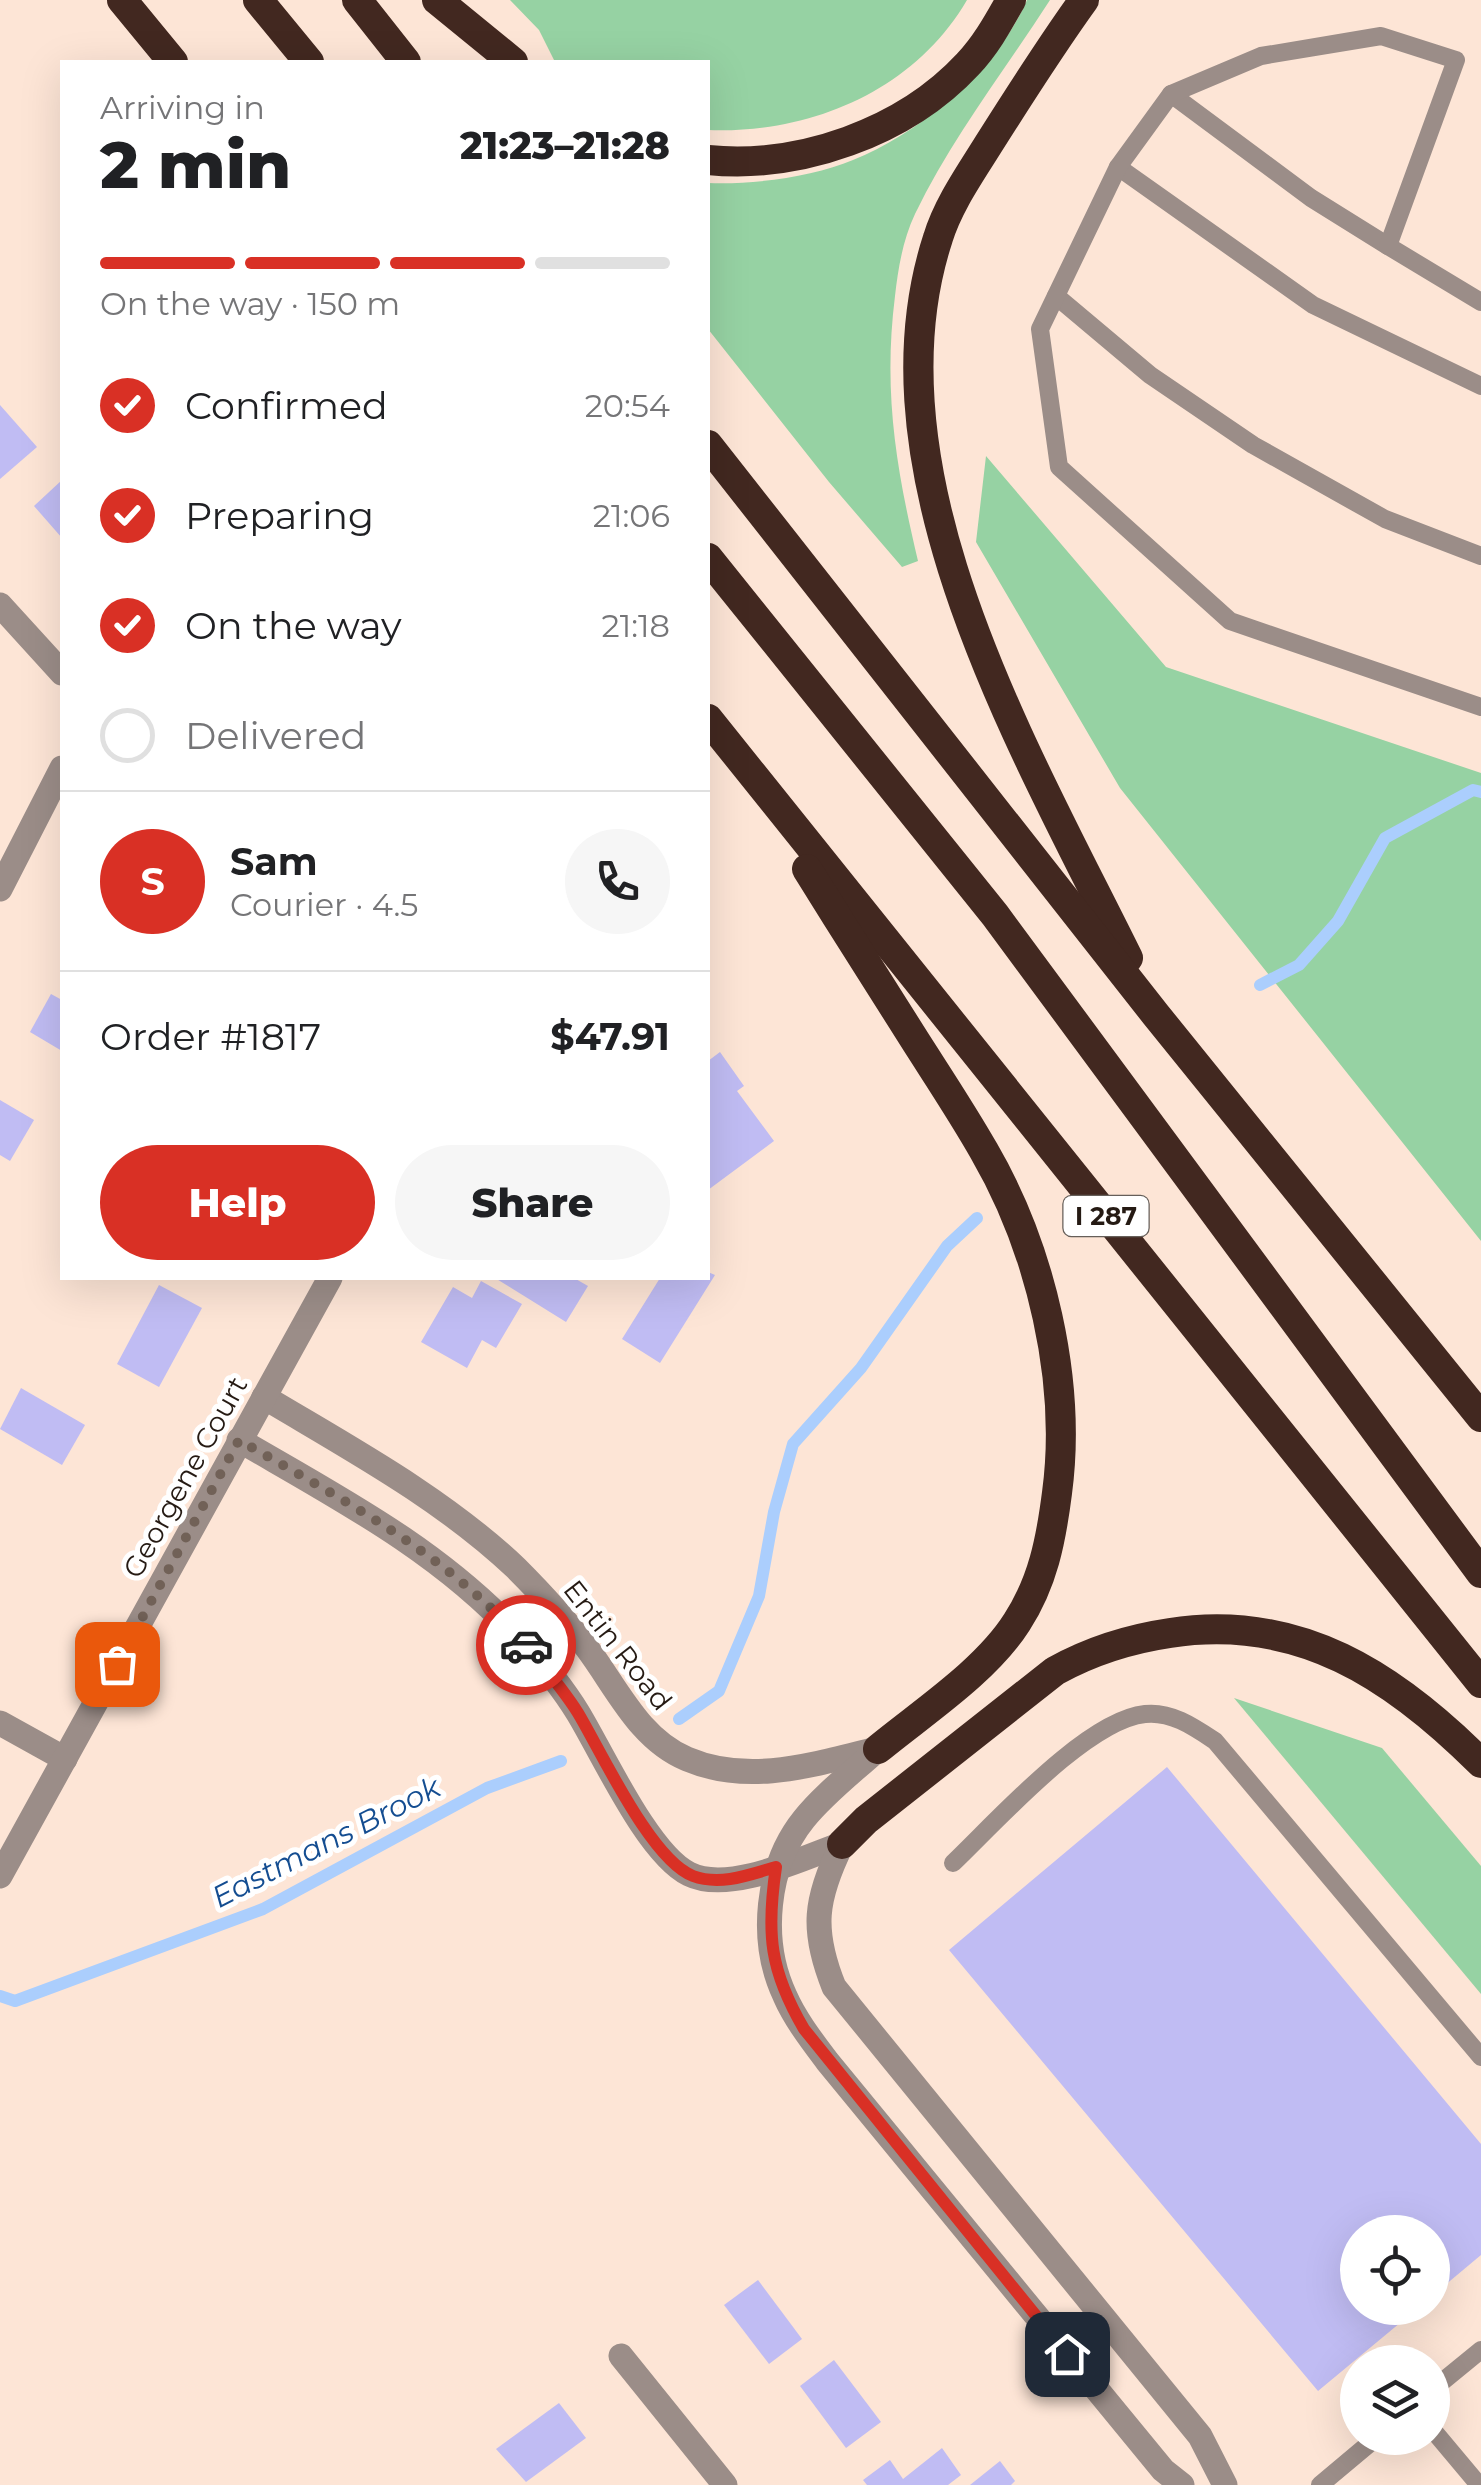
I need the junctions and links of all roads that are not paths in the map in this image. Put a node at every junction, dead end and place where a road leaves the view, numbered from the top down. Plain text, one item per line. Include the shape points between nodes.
1 (122, 0) edge
2 (258, 0) edge
3 (357, 0) edge
4 (437, 0) edge
5 (1011, 0) edge
6 (1084, 0) edge
7 (171, 60) edge
8 (306, 60) edge
9 (404, 60) edge
10 (511, 60) edge
11 (1171, 94) junction
12 (710, 160) edge
13 (1118, 166) junction
14 (1388, 246) junction
15 (1056, 296) junction
16 (1481, 302) edge
17 (1481, 386) edge
18 (710, 449) edge
19 (1481, 556) edge
20 (710, 560) edge
21 (0, 605) edge
22 (60, 672) edge
23 (1481, 707) edge
24 (710, 722) edge
25 (731, 748) junction
26 (60, 772) edge
27 (0, 889) edge
28 (1156, 1015) junction
29 (329, 1280) edge
30 (264, 1397) junction
31 (1481, 1417) edge
32 (239, 1440) junction
33 (1481, 1572) edge
34 (1481, 1683) edge
35 (0, 1723) edge
36 (878, 1749) junction
37 (65, 1759) junction
38 (1481, 1763) edge
39 (842, 1844) junction
40 (953, 1863) dead end
41 (776, 1867) junction
42 (0, 1876) edge
43 (1481, 2057) edge
44 (1481, 2350) edge
45 (621, 2356) dead end
46 (1450, 2375) edge
47 (1450, 2450) edge
48 (1356, 2455) edge
49 (724, 2485) edge
50 (1182, 2485) edge
51 (1225, 2485) edge
52 (1320, 2485) edge
53 (1480, 2485) edge

1 - 7 highway
2 - 8 highway
3 - 9 highway
4 - 10 highway
5 - 12 highway via 967,65 903,115 795,157
6 - 28 highway via 939,233 918,346 922,433 965,606 1006,708
11 - 13 lane
11 - 14 lane via 1310,198
11 - 14 lane via 1260,56 1381,36 1456,60
13 - 15 lane
13 - 17 lane via 1313,306
14 - 16 lane
15 - 19 lane via 1150,375 1253,445 1385,519
15 - 23 lane via 1040,329 1059,467 1230,620
18 - 28 highway
20 - 33 highway via 995,915
21 - 22 street
24 - 25 highway, I 287
25 - 34 highway, I 287
25 - 36 highway via 986,1154 1028,1255 1053,1343 1062,1459 1037,1586 998,1646
26 - 27 street
28 - 31 highway
29 - 30 street, Georgene Court
30 - 32 street, Georgene Court
30 - 36 street, Entin Road via 404,1482 514,1566 658,1744 724,1770 769,1772
32 - 37 street, Georgene Court
32 - 41 street via 381,1522 482,1600 552,1676 676,1866 692,1876 724,1880
35 - 37 street
36 - 41 street via 804,1820
37 - 42 street, Georgene Court
38 - 39 highway via 1380,1678 1328,1650 1278,1634 1193,1629 1081,1656
39 - 41 street
39 - 51 street via 818,1908 818,1936 834,1988 1200,2436
40 - 43 lane via 1111,1722 1147,1713 1186,1721 1214,1741
41 - 50 street via 774,1968 804,2029 1163,2470
44 - 46 lane
45 - 49 street
47 - 53 lane
48 - 52 lane

